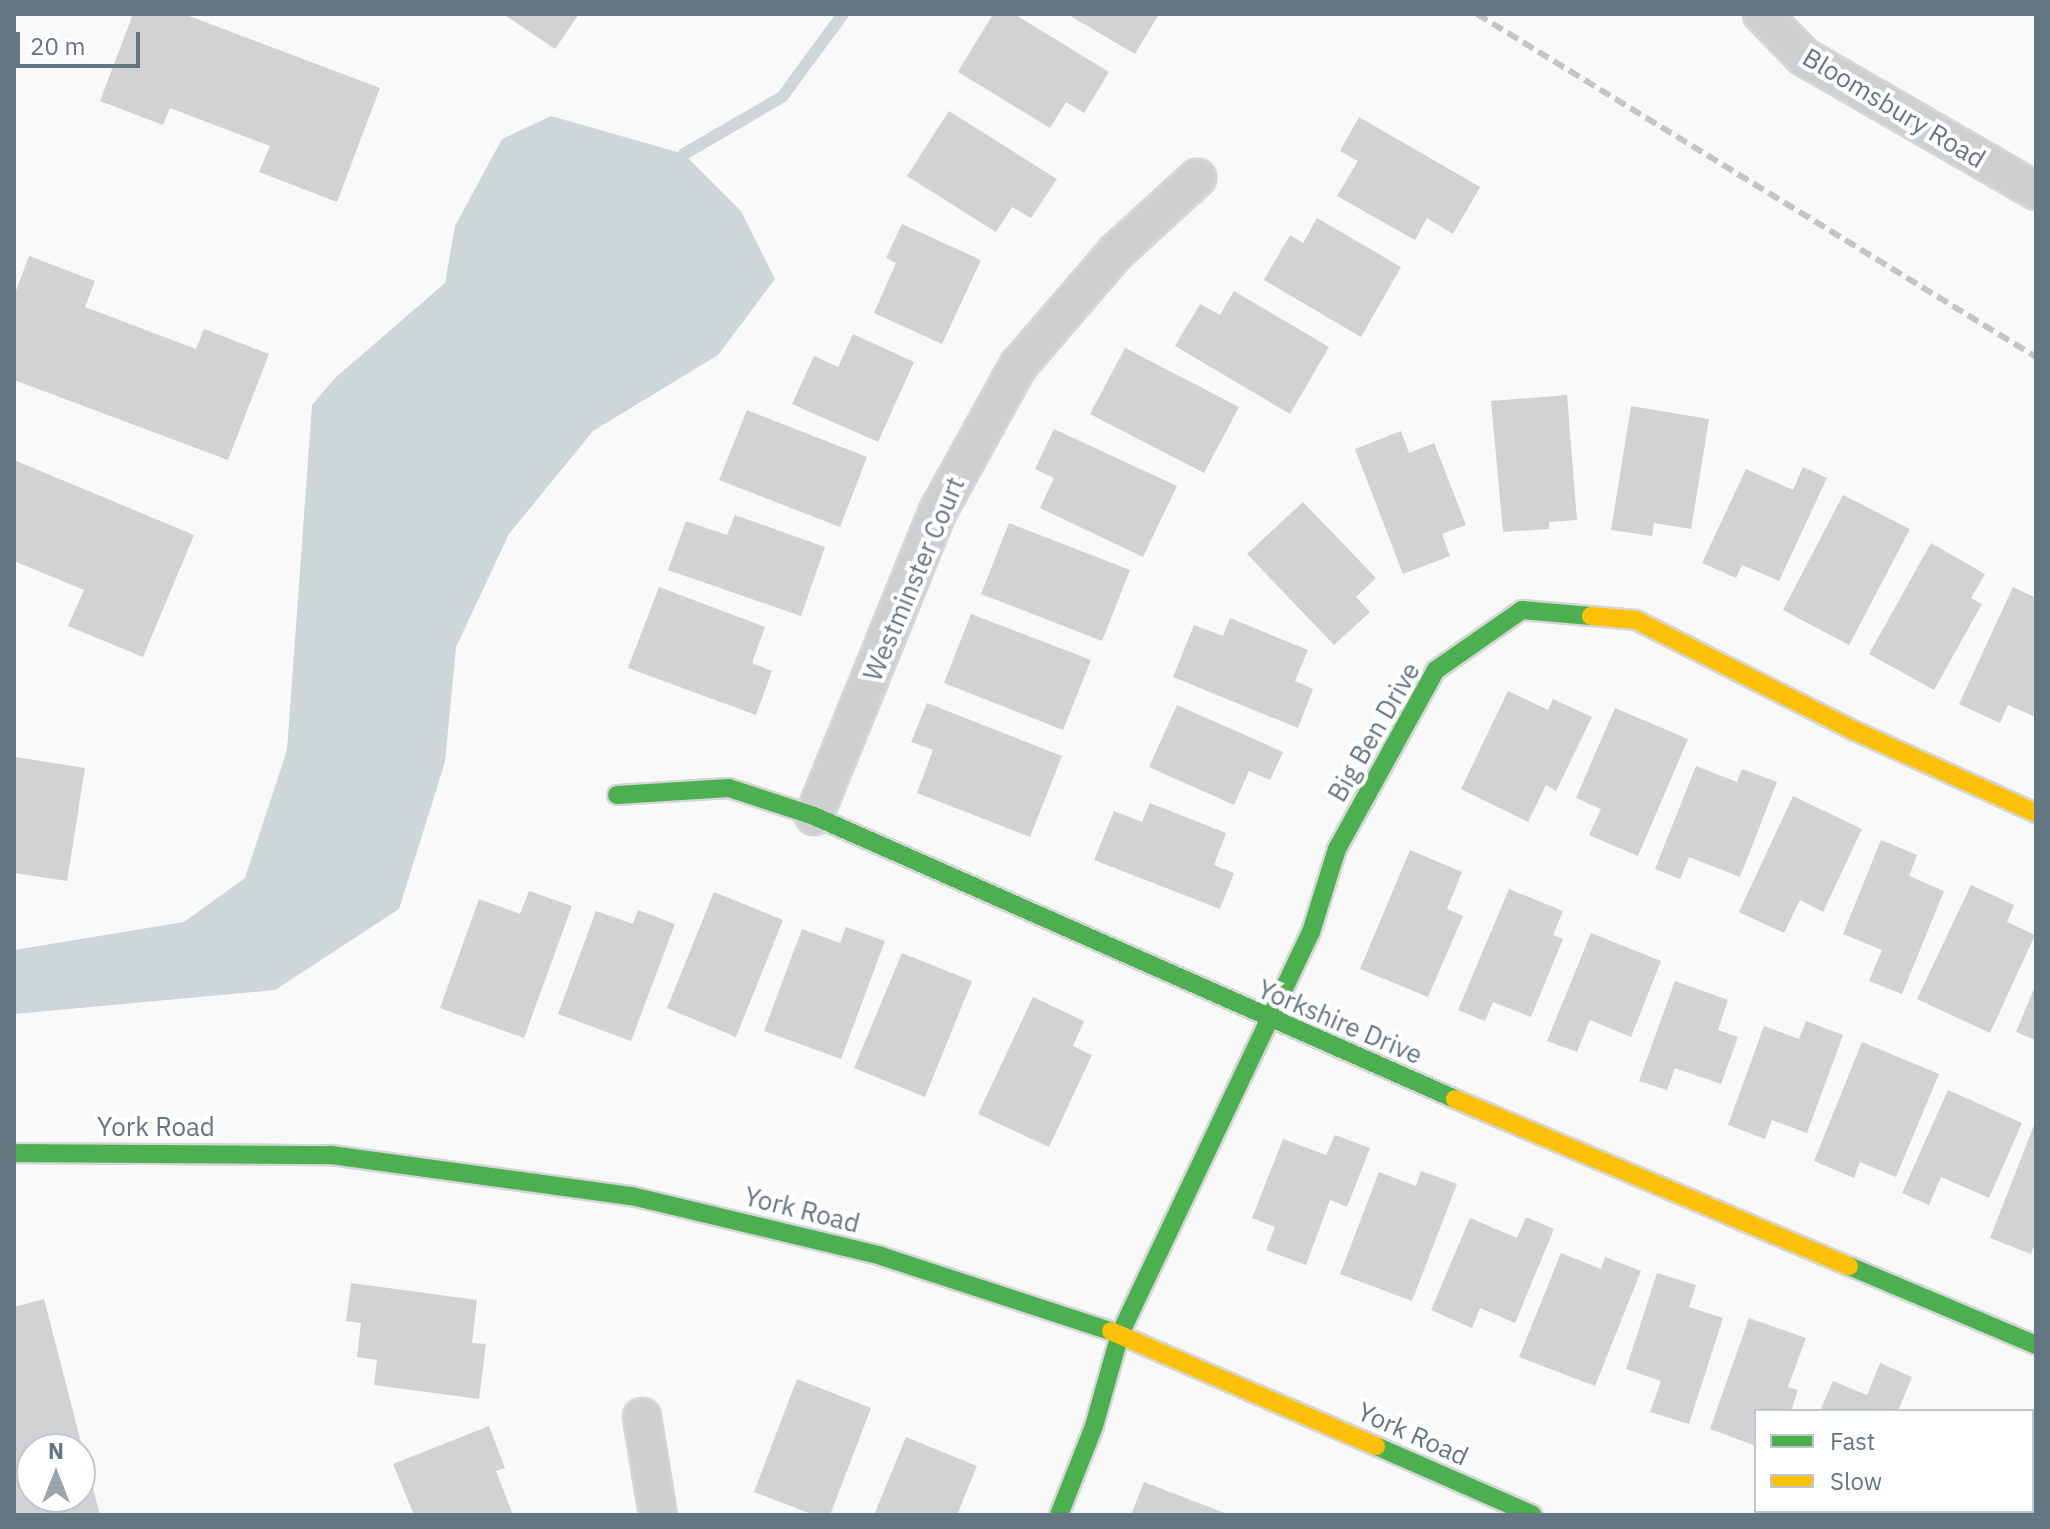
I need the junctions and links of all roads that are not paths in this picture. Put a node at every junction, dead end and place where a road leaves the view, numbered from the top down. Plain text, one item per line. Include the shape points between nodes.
1 (1762, 14) edge
2 (1197, 178) dead end
3 (2036, 191) edge
4 (617, 795) dead end
5 (2036, 813) edge
6 (814, 816) junction
7 (1266, 1019) junction
8 (14, 1153) edge
9 (1120, 1334) junction
10 (2036, 1345) edge
11 (642, 1417) dead end
12 (658, 1515) edge
13 (1059, 1515) edge
14 (1533, 1515) edge

1 - 3 street, Bloomsbury Road via 1804,57
2 - 6 street, Westminster Court via 1116,252 1018,366 938,511
4 - 6 street, Yorkshire Drive via 729,788
5 - 7 street, Big Ben Drive via 1855,731 1636,620 1522,610 1436,670 1337,849 1311,932
6 - 7 street, Yorkshire Drive
7 - 9 street, Big Ben Drive
7 - 10 street, Yorkshire Drive
8 - 9 street, York Road via 331,1155 632,1196 881,1256
9 - 13 street, Big Ben Drive via 1094,1426
9 - 14 street, York Road
11 - 12 street

